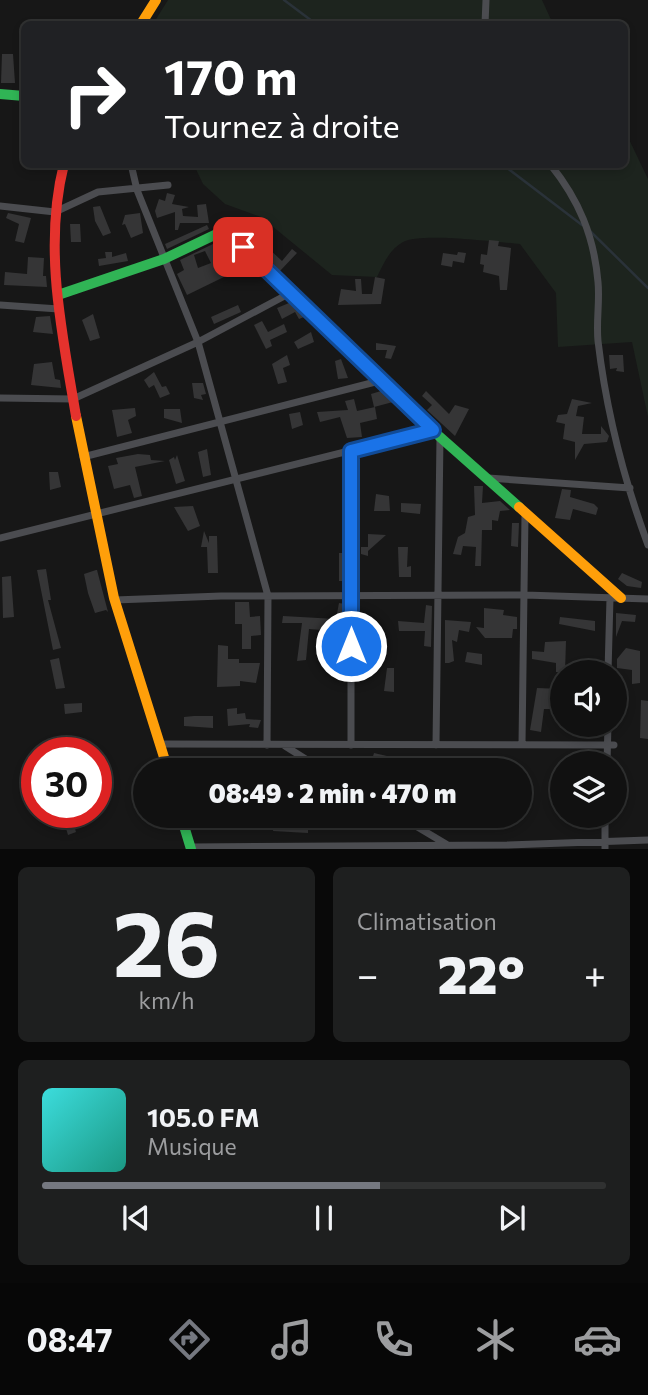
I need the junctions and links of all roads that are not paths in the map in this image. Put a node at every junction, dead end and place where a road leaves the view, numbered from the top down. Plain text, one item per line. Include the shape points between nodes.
1 (156, 0) edge
2 (486, 0) edge
3 (143, 21) edge
4 (485, 21) edge
5 (0, 94) edge
6 (21, 96) edge
7 (63, 168) edge
8 (132, 168) edge
9 (553, 168) edge
10 (168, 185) dead end
11 (137, 190) junction
12 (0, 206) edge
13 (55, 212) junction
14 (163, 259) junction
15 (292, 292) junction
16 (58, 295) junction
17 (0, 305) edge
18 (59, 309) junction
19 (198, 342) junction
20 (383, 380) junction
21 (0, 398) edge
22 (73, 399) junction
23 (220, 423) junction
24 (436, 433) junction
25 (351, 451) junction
26 (83, 457) junction
27 (484, 478) junction
28 (237, 480) junction
29 (630, 488) junction
30 (94, 515) junction
31 (525, 515) junction
32 (0, 538) edge
33 (648, 545) edge
34 (525, 595) junction
35 (268, 596) junction
36 (351, 596) junction
37 (439, 596) junction
38 (616, 598) junction
39 (648, 599) edge
40 (115, 600) junction
41 (609, 660) edge
42 (610, 737) edge
43 (160, 744) junction
44 (522, 744) junction
45 (267, 745) junction
46 (283, 745) junction
47 (351, 745) junction
48 (436, 745) junction
49 (611, 745) junction
50 (610, 751) edge
51 (164, 758) edge
52 (304, 758) edge
53 (184, 828) edge
54 (418, 828) edge
55 (605, 828) edge
56 (648, 840) edge
57 (605, 846) edge
58 (447, 847) edge
59 (190, 848) edge

1 - 3 main road
2 - 4 street
5 - 6 main road
7 - 13 main road
8 - 11 street
9 - 29 street via 590,231 598,283 600,352
10 - 11 street
11 - 13 street via 98,192
11 - 14 street
12 - 13 street
13 - 16 main road
14 - 15 main road via 225,230
14 - 16 main road
14 - 19 street
15 - 19 street
15 - 20 main road
16 - 18 main road
17 - 18 street
18 - 22 main road
19 - 22 street
19 - 23 street
20 - 23 street
20 - 24 main road
21 - 22 street
22 - 26 main road
23 - 26 street
23 - 28 street
24 - 25 street
24 - 27 main road
24 - 37 street
25 - 28 street
25 - 36 street
26 - 30 main road
27 - 29 street
27 - 31 main road
28 - 30 street
28 - 35 street
29 - 33 street
30 - 32 street
30 - 40 main road
31 - 34 street
31 - 38 main road
34 - 37 street
34 - 38 street
34 - 44 street
35 - 36 street
35 - 40 street
35 - 45 street
36 - 37 street
36 - 47 street
37 - 48 street
38 - 39 street
38 - 41 street
40 - 43 main road
42 - 49 street
43 - 45 street
43 - 51 main road
44 - 48 street
44 - 49 street
45 - 46 street
46 - 47 street
46 - 52 street
47 - 48 street
49 - 50 street
53 - 59 main road
54 - 58 street
55 - 57 street
56 - 57 street
57 - 58 street
58 - 59 street

